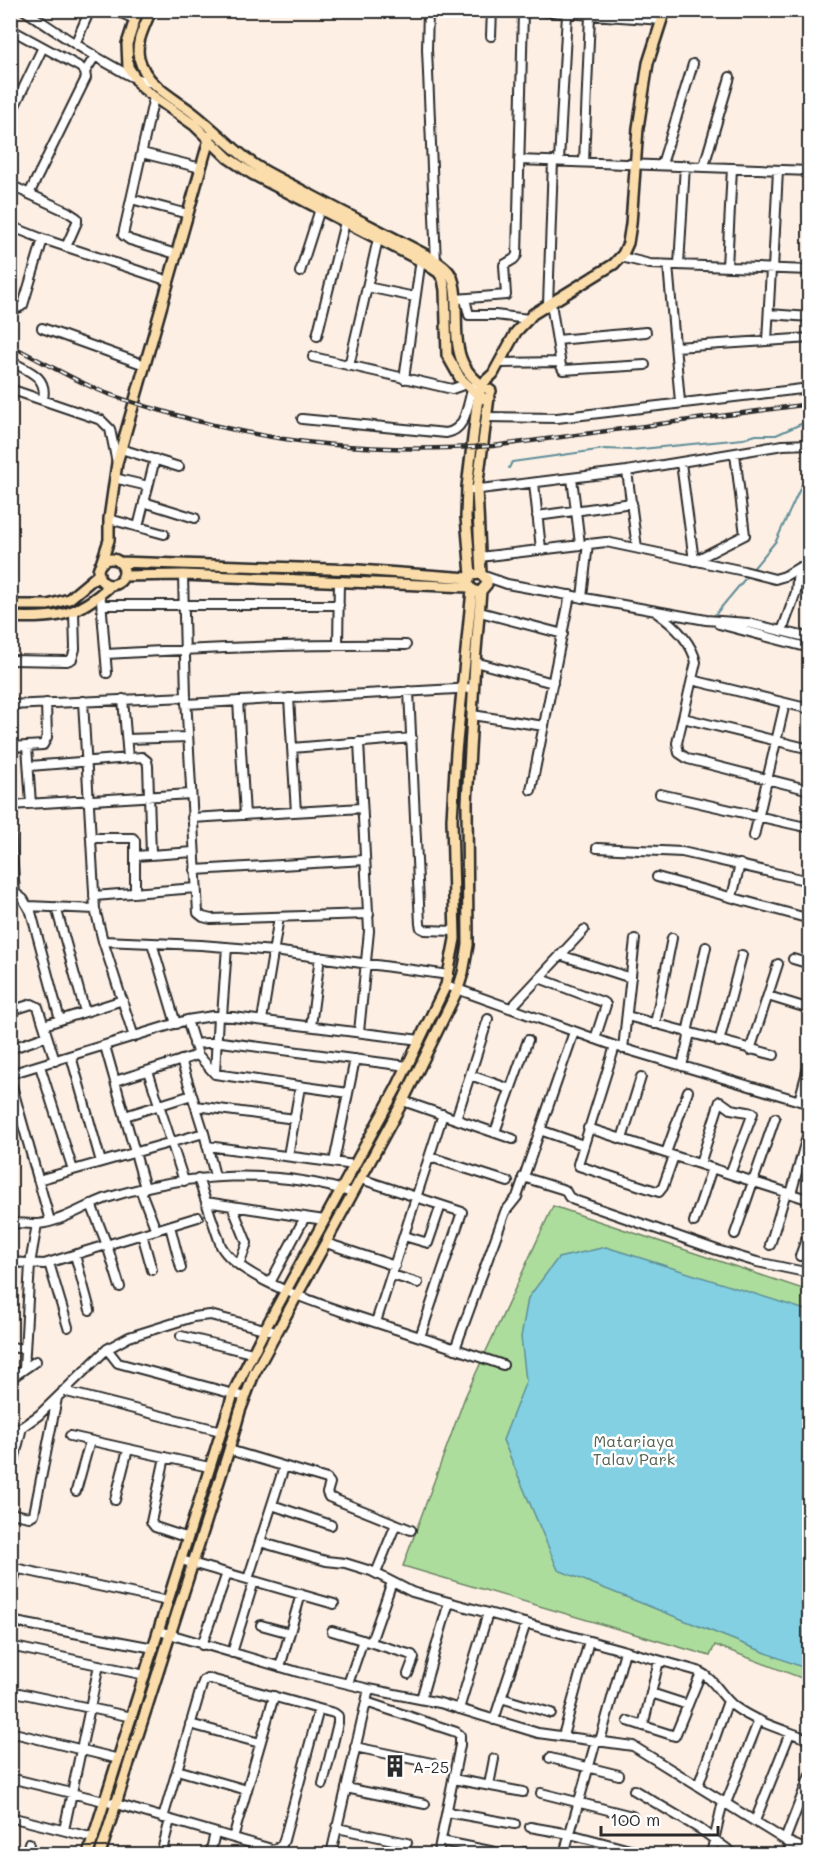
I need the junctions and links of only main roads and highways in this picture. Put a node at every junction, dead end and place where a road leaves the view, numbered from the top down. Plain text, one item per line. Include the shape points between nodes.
1 (151, 10) edge
2 (137, 15) edge
3 (663, 15) edge
4 (212, 128) junction
5 (208, 140) junction
6 (422, 257) junction
7 (436, 266) junction
8 (493, 374) junction
9 (475, 386) junction
10 (490, 396) junction
11 (472, 490) junction
12 (109, 540) junction
13 (117, 561) junction
14 (100, 569) junction
15 (123, 576) junction
16 (476, 582) junction
17 (111, 585) junction
18 (10, 605) edge
19 (10, 617) edge
20 (88, 1854) edge
21 (100, 1854) edge

1 - 4 main road via 138,48 144,70 153,83
2 - 5 main road via 128,39 128,67 141,86
3 - 8 main road via 648,63 638,128 628,243 614,264 529,319 516,332
4 - 5 main road
4 - 6 main road via 256,166
5 - 6 main road via 252,174 378,239
5 - 12 main road via 117,463
6 - 7 main road
7 - 9 main road via 446,290 447,355 454,368
7 - 9 main road via 445,268 453,278 460,299 458,353
8 - 9 main road
8 - 10 main road
9 - 10 main road
9 - 11 main road
10 - 11 main road
11 - 16 main road via 480,557
11 - 16 main road via 466,517
12 - 13 main road
12 - 14 main road
13 - 14 main road via 107,560
13 - 15 main road
13 - 16 main road via 358,570
14 - 17 main road via 104,582
14 - 18 main road via 69,599 48,605
15 - 16 main road
15 - 17 main road
16 - 20 main road via 461,688 452,819 455,931 446,985 233,1394
16 - 21 main road via 480,612 471,715 466,837 468,945 463,973 403,1101 254,1374
17 - 19 main road via 74,612 37,618

